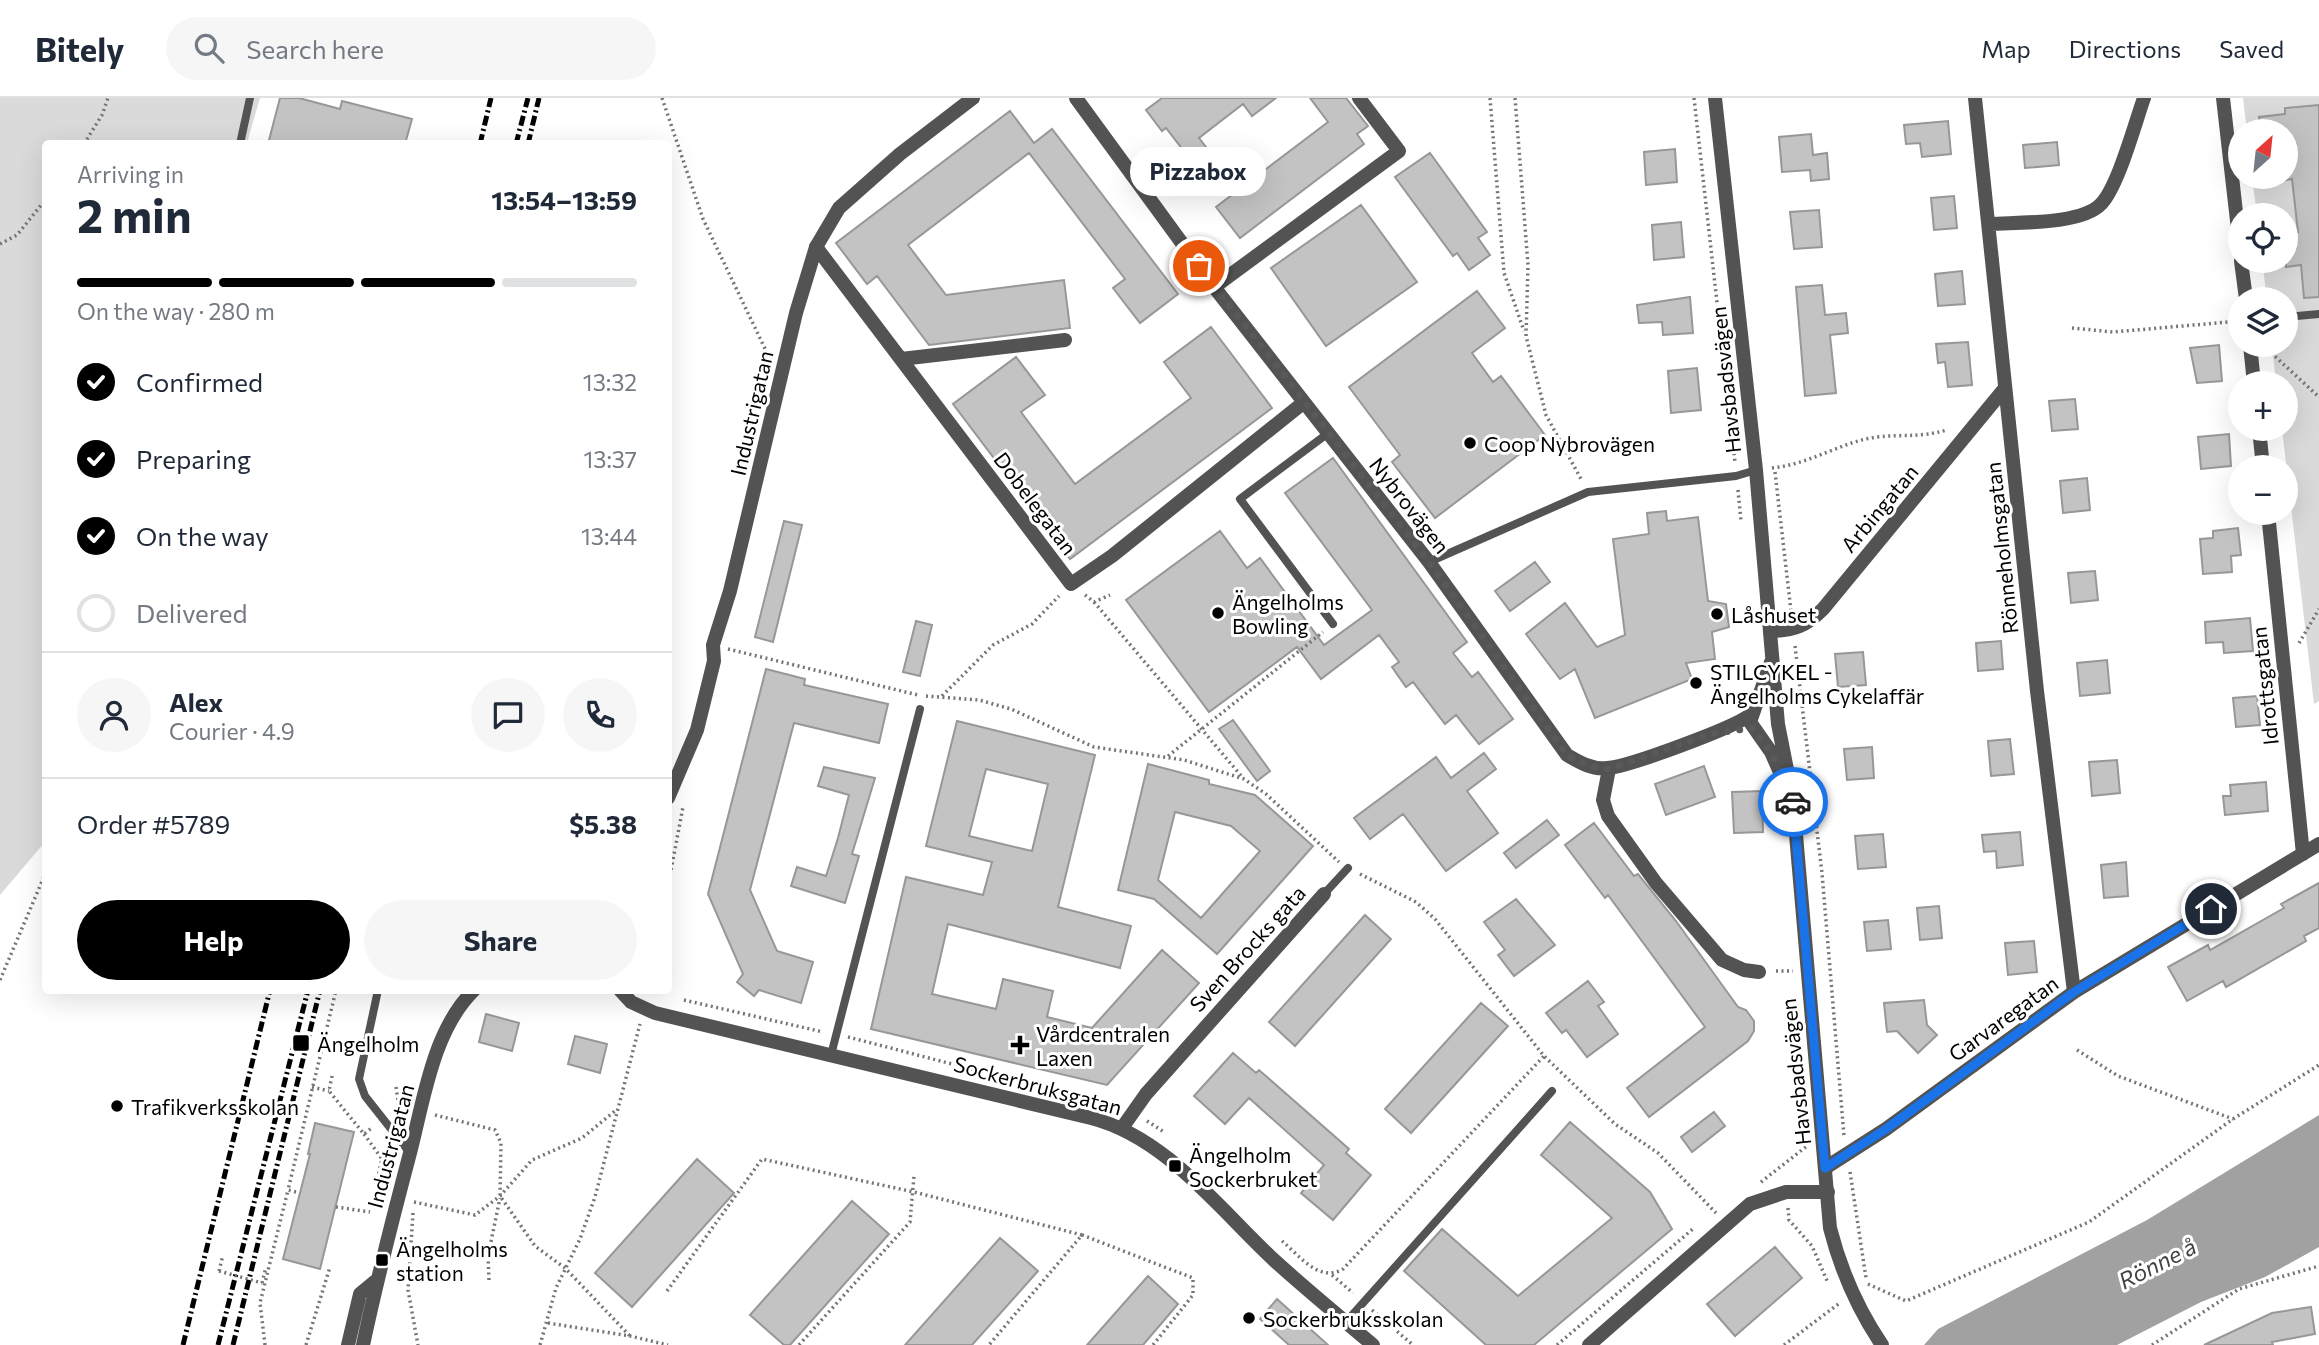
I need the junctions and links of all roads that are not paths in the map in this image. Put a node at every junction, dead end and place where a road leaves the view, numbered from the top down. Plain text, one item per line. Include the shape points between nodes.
1 (250, 98) edge
2 (973, 98) edge
3 (1076, 98) edge
4 (1359, 98) edge
5 (1715, 98) edge
6 (1975, 98) edge
7 (2144, 98) edge
8 (2223, 98) edge
9 (241, 140) edge
10 (2235, 203) edge
11 (1990, 224) junction
12 (816, 247) junction
13 (1214, 287) junction
14 (2319, 314) edge
15 (2298, 316) edge
16 (1065, 340) dead end
17 (901, 359) junction
18 (2005, 388) junction
19 (1303, 403) junction
20 (1327, 434) junction
21 (1756, 470) junction
22 (2269, 525) edge
23 (1429, 562) junction
24 (1333, 624) road end
25 (1770, 631) junction
26 (1772, 658) junction
27 (920, 709) dead end
28 (1779, 720) junction
29 (1753, 721) junction
30 (1609, 769) junction
31 (672, 791) edge
32 (1793, 800) junction
33 (2319, 844) edge
34 (2302, 854) junction
35 (1348, 868) road end
36 (1324, 894) joint
37 (1759, 972) dead end
38 (2074, 992) junction
39 (377, 994) edge
40 (471, 994) edge
41 (625, 994) edge
42 (831, 1055) junction
43 (1552, 1091) dead end
44 (1122, 1128) junction
45 (410, 1153) junction
46 (1825, 1168) junction
47 (1828, 1192) junction
48 (377, 1280) junction
49 (1346, 1322) junction
50 (348, 1345) edge
51 (363, 1345) edge
52 (1373, 1345) edge
53 (1589, 1345) edge
54 (1882, 1345) edge

1 - 9 lane
2 - 12 street, Industrigatan via 839,208
3 - 13 street, Nybrovägen
4 - 13 street via 1399,151
5 - 21 street, Havsbadsvägen
6 - 11 street, Rönneholmsgatan
7 - 11 street via 2101,205 2082,215
8 - 10 street
11 - 18 street, Rönneholmsgatan
12 - 17 street, Dobelegatan
12 - 31 street, Industrigatan via 713,645 714,661 697,730
13 - 19 street, Nybrovägen
14 - 15 lane
16 - 17 street
17 - 19 street, Dobelegatan via 1072,583
18 - 25 street, Arbingatan via 1823,609 1793,631
18 - 38 street, Rönneholmsgatan
19 - 20 street, Nybrovägen
20 - 23 street, Nybrovägen
20 - 24 lane via 1240,499
21 - 23 lane via 1737,477 1588,492
21 - 25 street, Havsbadsvägen
22 - 34 street, Idrottsgatan
23 - 30 street, Nybrovägen via 1567,755
25 - 26 street, Havsbadsvägen
26 - 28 street, Havsbadsvägen
26 - 29 street, Havsbadsvägen
27 - 42 lane
28 - 29 street via 1769,733
28 - 29 street via 1769,704
28 - 32 street, Havsbadsvägen
29 - 30 street
29 - 32 street, Havsbadsvägen
30 - 37 street via 1603,800 1627,844 1722,960
32 - 46 street, Havsbadsvägen
33 - 34 street, Garvaregatan
34 - 38 street, Garvaregatan
35 - 36 lane
36 - 44 street, Sven Brocks gata via 1146,1094
38 - 46 street, Garvaregatan
39 - 45 lane via 359,1079 365,1096
40 - 45 street, Industrigatan via 446,1031
41 - 42 street, Sockerbruksgatan via 644,1008
42 - 44 street, Sockerbruksgatan
43 - 49 lane
44 - 49 street, Sockerbruksgatan via 1175,1166
45 - 48 street, Industrigatan
46 - 47 street, Havsbadsvägen
47 - 53 street via 1786,1192 1750,1204
47 - 54 street, Havsbadsvägen via 1839,1265
48 - 50 street, Industrigatan via 360,1294
48 - 51 street, Industrigatan
49 - 52 street, Sockerbruksgatan

